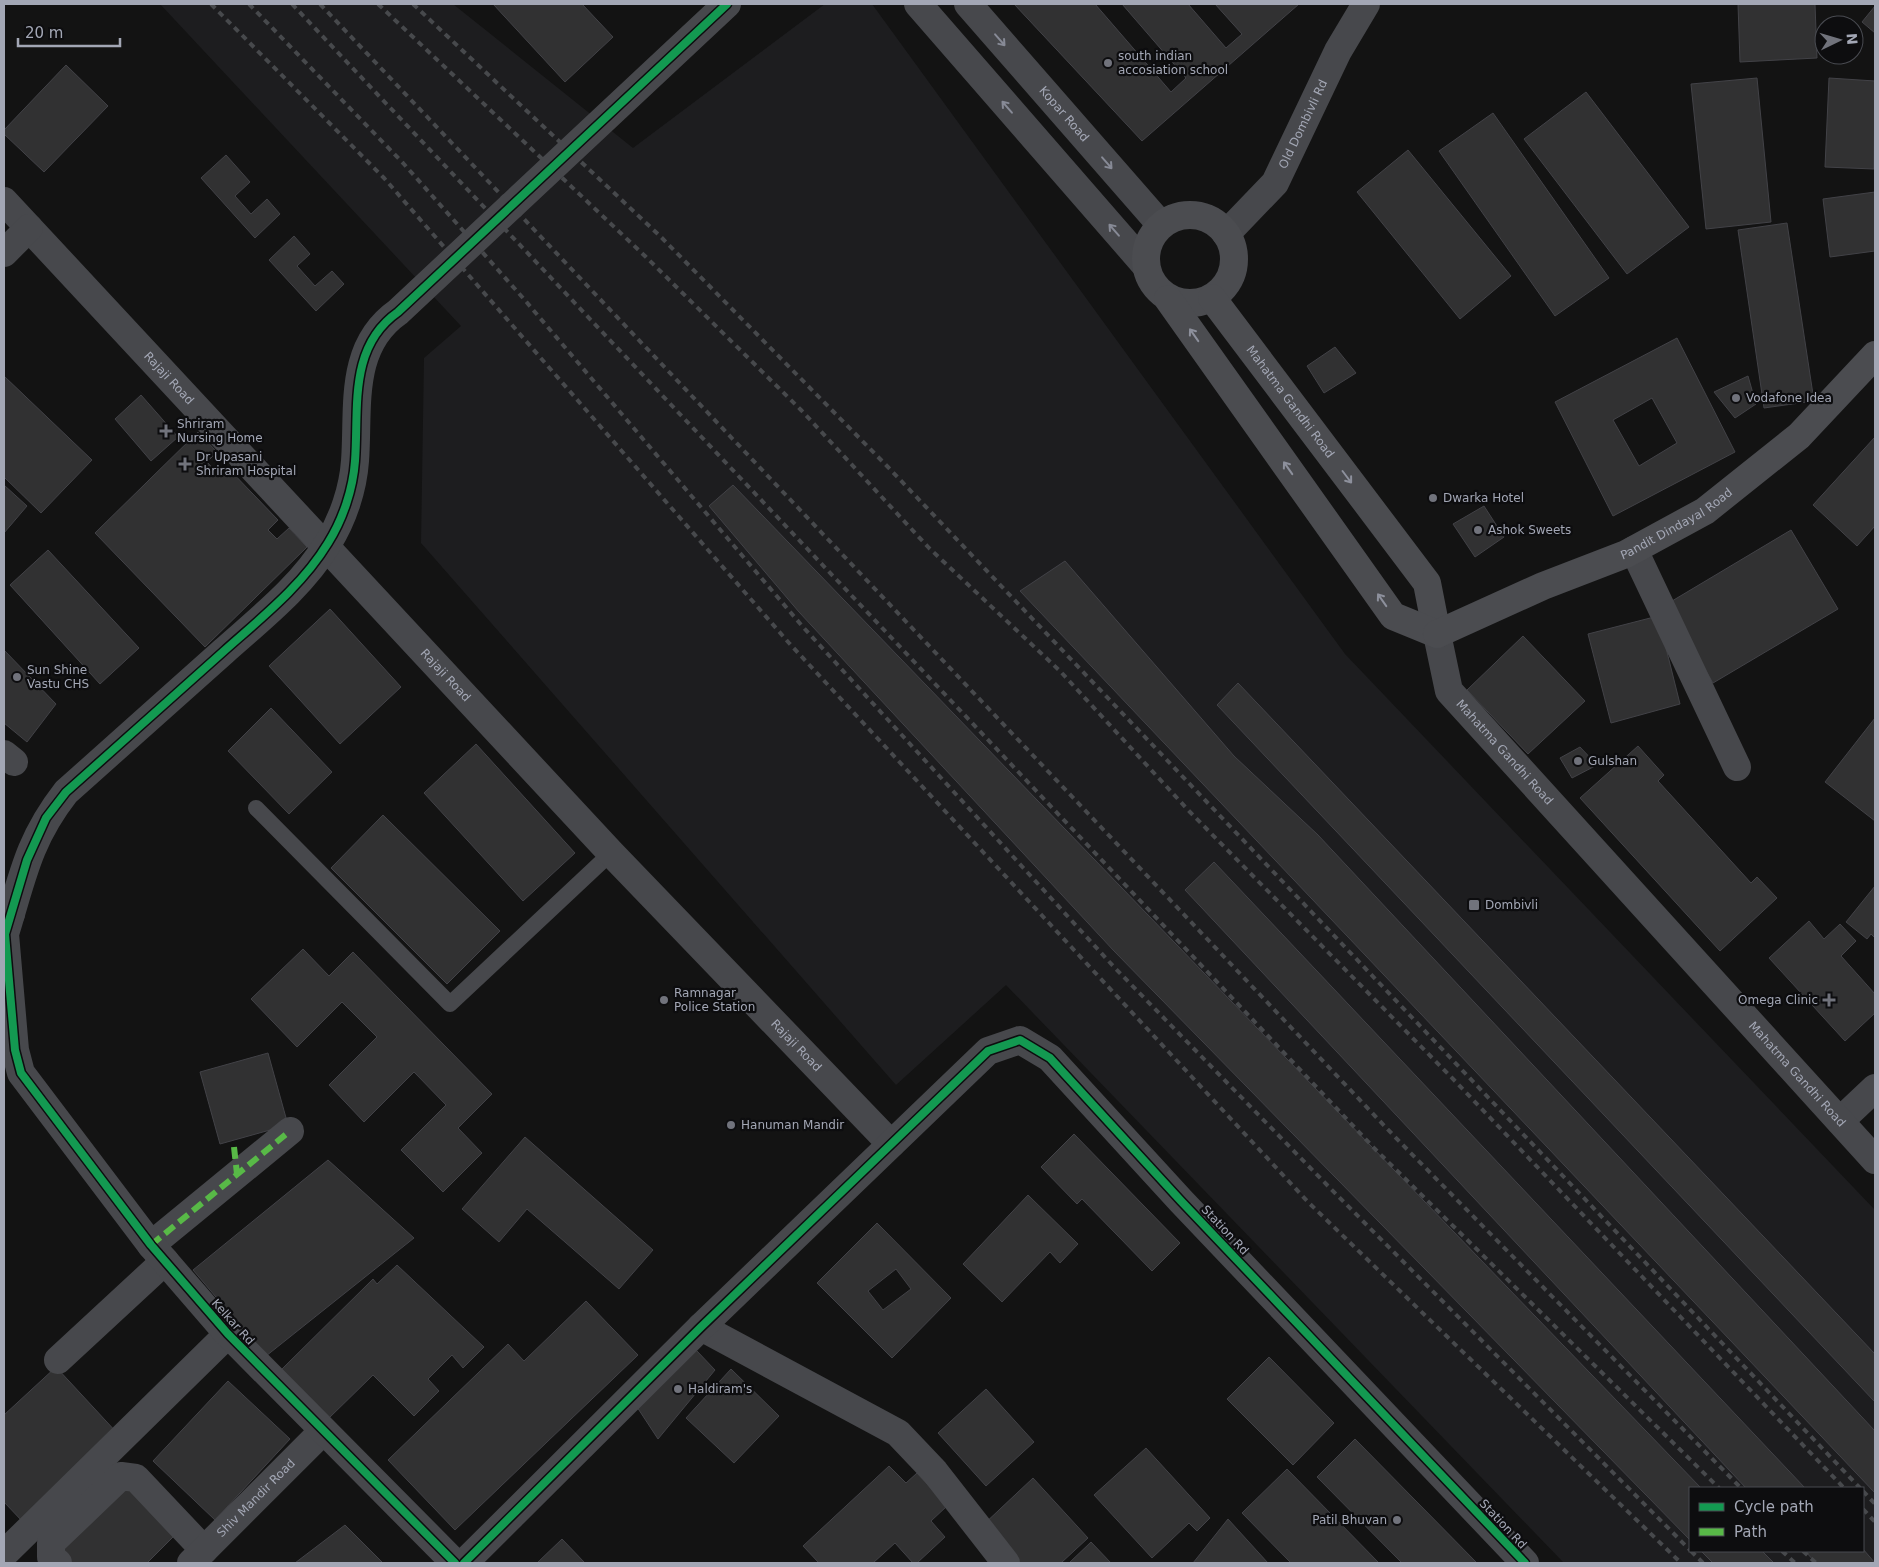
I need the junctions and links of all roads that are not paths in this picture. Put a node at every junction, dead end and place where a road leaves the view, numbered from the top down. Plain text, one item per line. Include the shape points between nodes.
1 (727, 4) edge
2 (918, 4) edge
3 (968, 4) edge
4 (1366, 4) edge
5 (4, 201) edge
6 (1161, 225) junction
7 (29, 228) junction
8 (1226, 234) junction
9 (4, 253) edge
10 (1146, 266) junction
11 (1212, 298) junction
12 (1168, 299) junction
13 (1874, 360) edge
14 (1634, 550) junction
15 (1437, 634) junction
16 (1738, 767) dead end
17 (256, 808) dead end
18 (611, 853) junction
19 (7, 926) edge
20 (12, 1077) edge
21 (1875, 1088) edge
22 (1840, 1121) junction
23 (290, 1131) dead end
24 (891, 1144) junction
25 (234, 1148) dead end
26 (1875, 1160) edge
27 (237, 1174) junction
28 (158, 1253) junction
29 (702, 1327) junction
30 (228, 1334) junction
31 (58, 1360) dead end
32 (322, 1432) junction
33 (4, 1554) edge
34 (198, 1556) edge
35 (1510, 1558) edge
36 (45, 1562) edge
37 (455, 1563) edge
38 (464, 1563) edge
39 (1006, 1563) edge

1 - 19 street, bridge via 384,322 363,359 357,389 355,463 346,506 328,543 295,586 66,792 46,818 27,860
10 -> 2 street
3 -> 6 street, Kopar Road
4 - 8 street, Old Dombivli Rd via 1338,51 1275,184
5 - 7 street, Rajaji Road
6 - 8 main road via 1188,215 1209,220
6 - 10 main road via 1146,250
7 - 9 street
7 - 18 street, Rajaji Road
8 - 11 main road via 1234,261 1231,276
10 - 12 main road via 1150,279
11 - 12 main road via 1198,303
11 -> 15 main road, Mahatma Gandhi Road via 1427,583
15 -> 12 main road via 1393,616
13 - 14 main road, Pandit Dindayal Road via 1799,436 1706,511
14 - 15 main road, Pandit Dindayal Road via 1543,586
14 - 16 street
15 - 22 street, Mahatma Gandhi Road via 1449,691
17 - 18 lane via 450,1004
18 - 24 street, Rajaji Road
19 - 20 street via 14,1050
20 - 28 street, Kelkar Rd
21 - 22 street
22 - 26 street, Mahatma Gandhi Road
23 - 27 street
24 - 29 street, Station Rd
24 - 35 street, Station Rd via 988,1051 1020,1040 1050,1058
25 - 27 street
27 - 28 street
28 - 30 street, Kelkar Rd
28 - 31 street
29 - 38 street, Station Rd
29 - 39 street via 898,1433 935,1472
30 - 32 street, Kelkar Rd
30 - 33 street
32 - 34 street, Shiv Mandir Road
32 - 37 street, Kelkar Rd
34 - 36 street via 136,1478 121,1476 51,1543 51,1557

